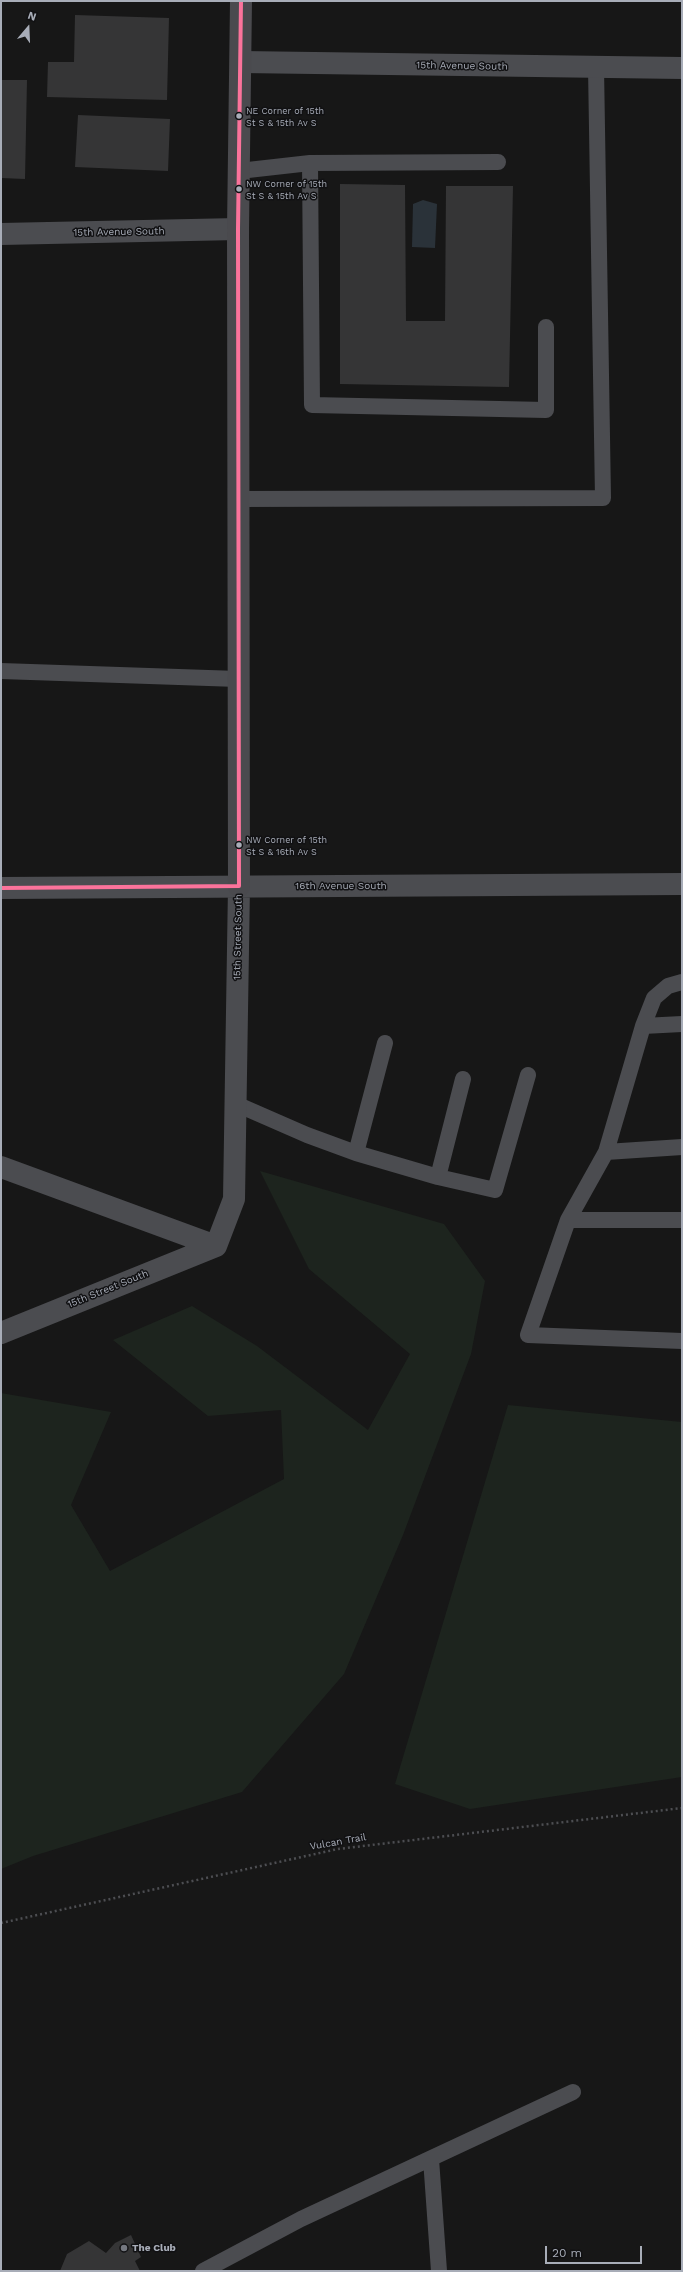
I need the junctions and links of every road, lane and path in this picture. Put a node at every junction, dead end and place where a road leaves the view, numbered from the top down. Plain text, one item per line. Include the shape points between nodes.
1 (241, 1) edge
2 (241, 62) junction
3 (596, 68) junction
4 (682, 68) edge
5 (498, 162) dead end
6 (310, 163) junction
7 (239, 171) junction
8 (238, 229) junction
9 (1, 234) edge
10 (546, 327) dead end
11 (238, 499) junction
12 (1, 671) edge
13 (238, 679) junction
14 (682, 884) edge
15 (239, 886) junction
16 (1, 888) edge
17 (682, 982) edge
18 (682, 1024) edge
19 (643, 1026) junction
20 (385, 1043) dead end
21 (528, 1075) dead end
22 (463, 1079) dead end
23 (236, 1104) junction
24 (682, 1147) edge
25 (606, 1152) junction
26 (356, 1153) junction
27 (1, 1167) edge
28 (438, 1177) junction
29 (568, 1220) junction
30 (682, 1220) edge
31 (216, 1246) junction
32 (1, 1332) edge
33 (682, 1341) edge
34 (682, 1808) edge
35 (1, 1923) edge
36 (573, 2092) dead end
37 (431, 2159) junction
38 (203, 2271) edge
39 (439, 2271) edge

1 - 2 street, 15th Street South
2 - 3 street, 15th Avenue South
2 - 7 street, 15th Street South
3 - 4 street, 15th Avenue South
3 - 11 lane via 603,498
5 - 6 lane
6 - 7 lane
6 - 10 lane via 312,406 546,410
7 - 8 street, 15th Street South
8 - 9 street, 15th Avenue South
8 - 11 street, 15th Street South
11 - 13 street, 15th Street South
12 - 13 lane
13 - 15 street, 15th Street South
14 - 15 street, 16th Avenue South
15 - 16 street, 16th Avenue South
15 - 23 street, 15th Street South
17 - 19 lane via 668,986 654,998
18 - 19 lane
19 - 25 lane
20 - 26 lane
21 - 28 lane via 495,1190
22 - 28 lane
23 - 26 lane
23 - 31 street, 15th Street South via 234,1199
24 - 25 lane
25 - 29 lane
26 - 28 lane
27 - 31 street
29 - 30 lane
29 - 33 lane via 528,1335
31 - 32 street, 15th Street South
34 - 35 path, Vulcan Trail via 338,1849
36 - 37 lane
37 - 38 lane via 300,2219
37 - 39 lane

